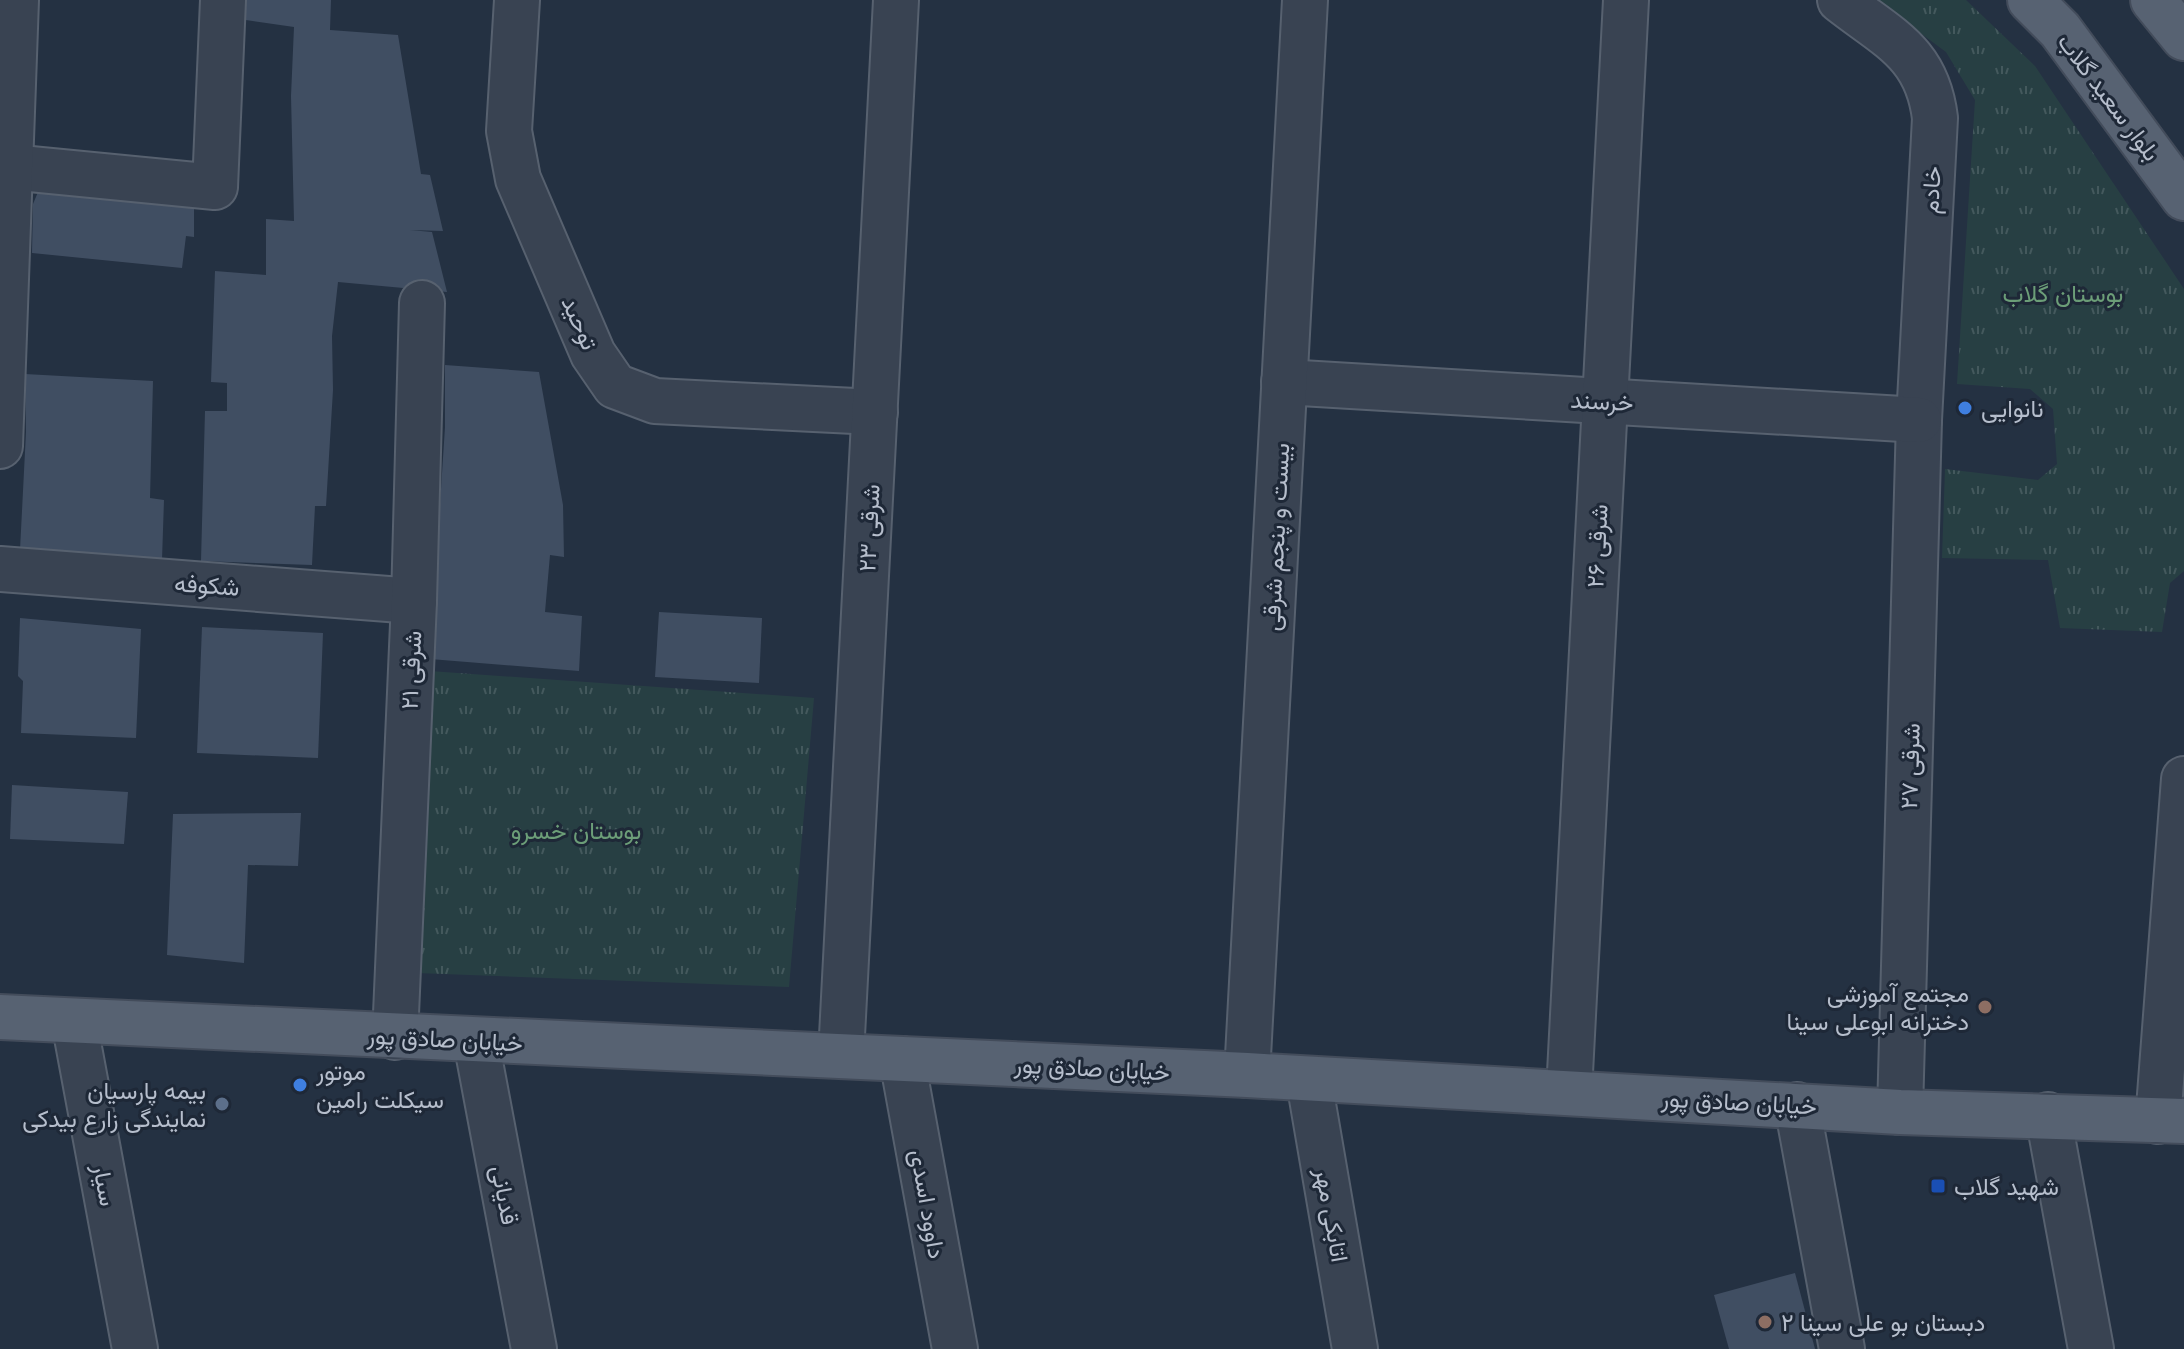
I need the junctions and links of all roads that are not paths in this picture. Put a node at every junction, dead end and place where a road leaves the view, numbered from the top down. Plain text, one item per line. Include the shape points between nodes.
1 (16, 0) edge
2 (223, 0) edge
3 (517, 0) edge
4 (896, 0) edge
5 (1305, 0) edge
6 (1626, 0) edge
7 (1840, 0) edge
8 (2030, 0) edge
9 (2153, 0) edge
10 (2184, 38) edge
11 (10, 167) junction
12 (2184, 198) edge
13 (422, 303) dead end
14 (1284, 382) junction
15 (1604, 402) junction
16 (875, 412) junction
17 (1919, 420) junction
18 (0, 442) edge
19 (0, 569) edge
20 (414, 601) junction
21 (2184, 779) edge
22 (0, 1017) edge
23 (74, 1021) junction
24 (395, 1037) junction
25 (476, 1041) junction
26 (841, 1055) junction
27 (902, 1059) junction
28 (1247, 1075) junction
29 (1309, 1081) junction
30 (1569, 1092) junction
31 (1797, 1105) junction
32 (1900, 1112) junction
33 (2048, 1115) junction
34 (2171, 1121) edge
35 (135, 1349) edge
36 (534, 1349) edge
37 (955, 1349) edge
38 (1355, 1349) edge
39 (1842, 1349) edge
40 (2091, 1349) edge

1 - 11 street
2 - 11 street via 215,187
3 - 16 street, توحید via 509,131 518,179 593,354 615,386 655,401
4 - 16 street, ۲۳ شرقی
5 - 14 street, بیست و پنجم شرقی
6 - 15 street, ۲۶ شرقی
7 - 17 street, خادم via 1918,62 1931,90 1935,118
8 - 12 main road, بلوار سعید گلاب via 2060,30
9 - 10 main road
11 - 18 street
13 - 20 street, ۲۱ شرقی
14 - 15 street, خرسند
14 - 28 street, بیست و پنجم شرقی
15 - 17 street, خرسند
15 - 30 street, ۲۶ شرقی
16 - 26 street, ۲۳ شرقی
17 - 32 street, ۲۷ شرقی
19 - 20 street, شکوفه
20 - 24 street, ۲۱ شرقی
21 - 34 street
22 - 23 main road, خیابان صادق پور
23 - 24 main road, خیابان صادق پور
23 - 35 street, سیار
24 - 25 main road, خیابان صادق پور
25 - 26 main road, خیابان صادق پور
25 - 36 street, قدیانی
26 - 27 main road, خیابان صادق پور
27 - 28 main road, خیابان صادق پور
27 - 37 street, داوود اسدی
28 - 29 main road, خیابان صادق پور
29 - 30 main road, خیابان صادق پور
29 - 38 street, اتابکی مهر
30 - 31 main road, خیابان صادق پور
31 - 32 main road, خیابان صادق پور
31 - 39 street
32 - 33 main road, خیابان صادق پور
33 - 34 main road, خیابان صادق پور
33 - 40 street

